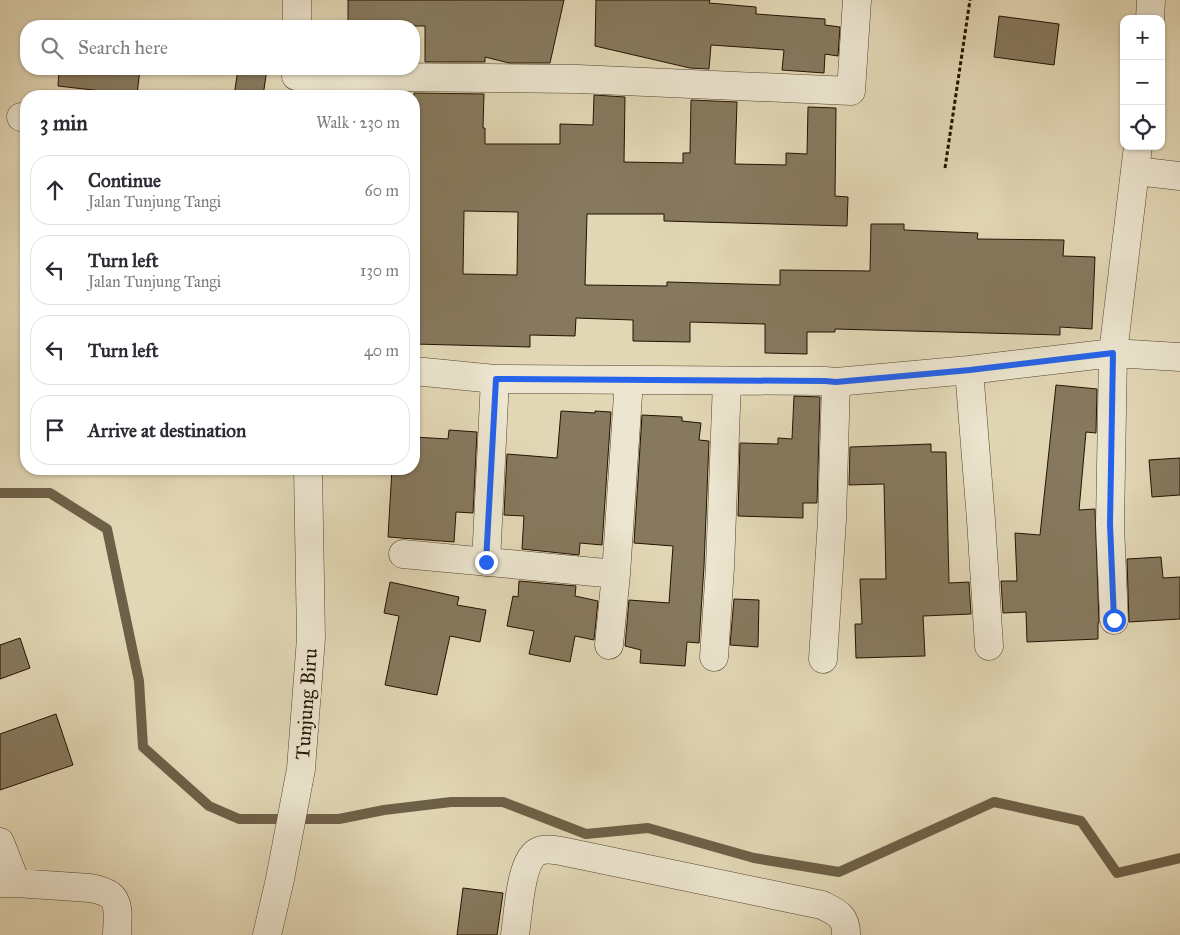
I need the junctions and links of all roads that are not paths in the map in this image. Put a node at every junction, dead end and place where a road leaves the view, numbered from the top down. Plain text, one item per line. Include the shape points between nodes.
1 (298, 0) edge
2 (857, 0) edge
3 (1151, 0) edge
4 (1150, 15) edge
5 (297, 20) edge
6 (296, 80) edge
7 (1137, 159) edge
8 (1180, 176) edge
9 (1113, 353) junction
10 (1180, 357) edge
11 (970, 370) junction
12 (420, 372) edge
13 (496, 379) junction
14 (629, 380) junction
15 (726, 381) junction
16 (836, 382) junction
17 (308, 475) edge
18 (403, 554) dead end
19 (486, 562) junction
20 (616, 574) junction
21 (1114, 620) dead end
22 (609, 645) dead end
23 (989, 646) dead end
24 (714, 657) dead end
25 (823, 659) dead end
26 (0, 842) edge
27 (8, 883) edge
28 (117, 935) edge
29 (268, 935) edge
30 (515, 935) edge
31 (846, 935) edge

1 - 5 street
2 - 6 street via 851,92 578,79
3 - 4 street
7 - 8 street
7 - 9 street
9 - 10 street
9 - 11 street
9 - 21 street via 1110,524
11 - 16 street
11 - 23 street
12 - 13 street
13 - 14 street
13 - 19 street
14 - 15 street
14 - 20 street
15 - 16 street
15 - 24 street
16 - 25 street
17 - 29 street, Tunjung Biru via 311,638 301,769
18 - 19 street
19 - 20 street
20 - 22 street
26 - 27 street
27 - 28 street via 90,888 111,895 118,913
30 - 31 street via 528,861 538,851 547,850 822,905 838,913 846,927

